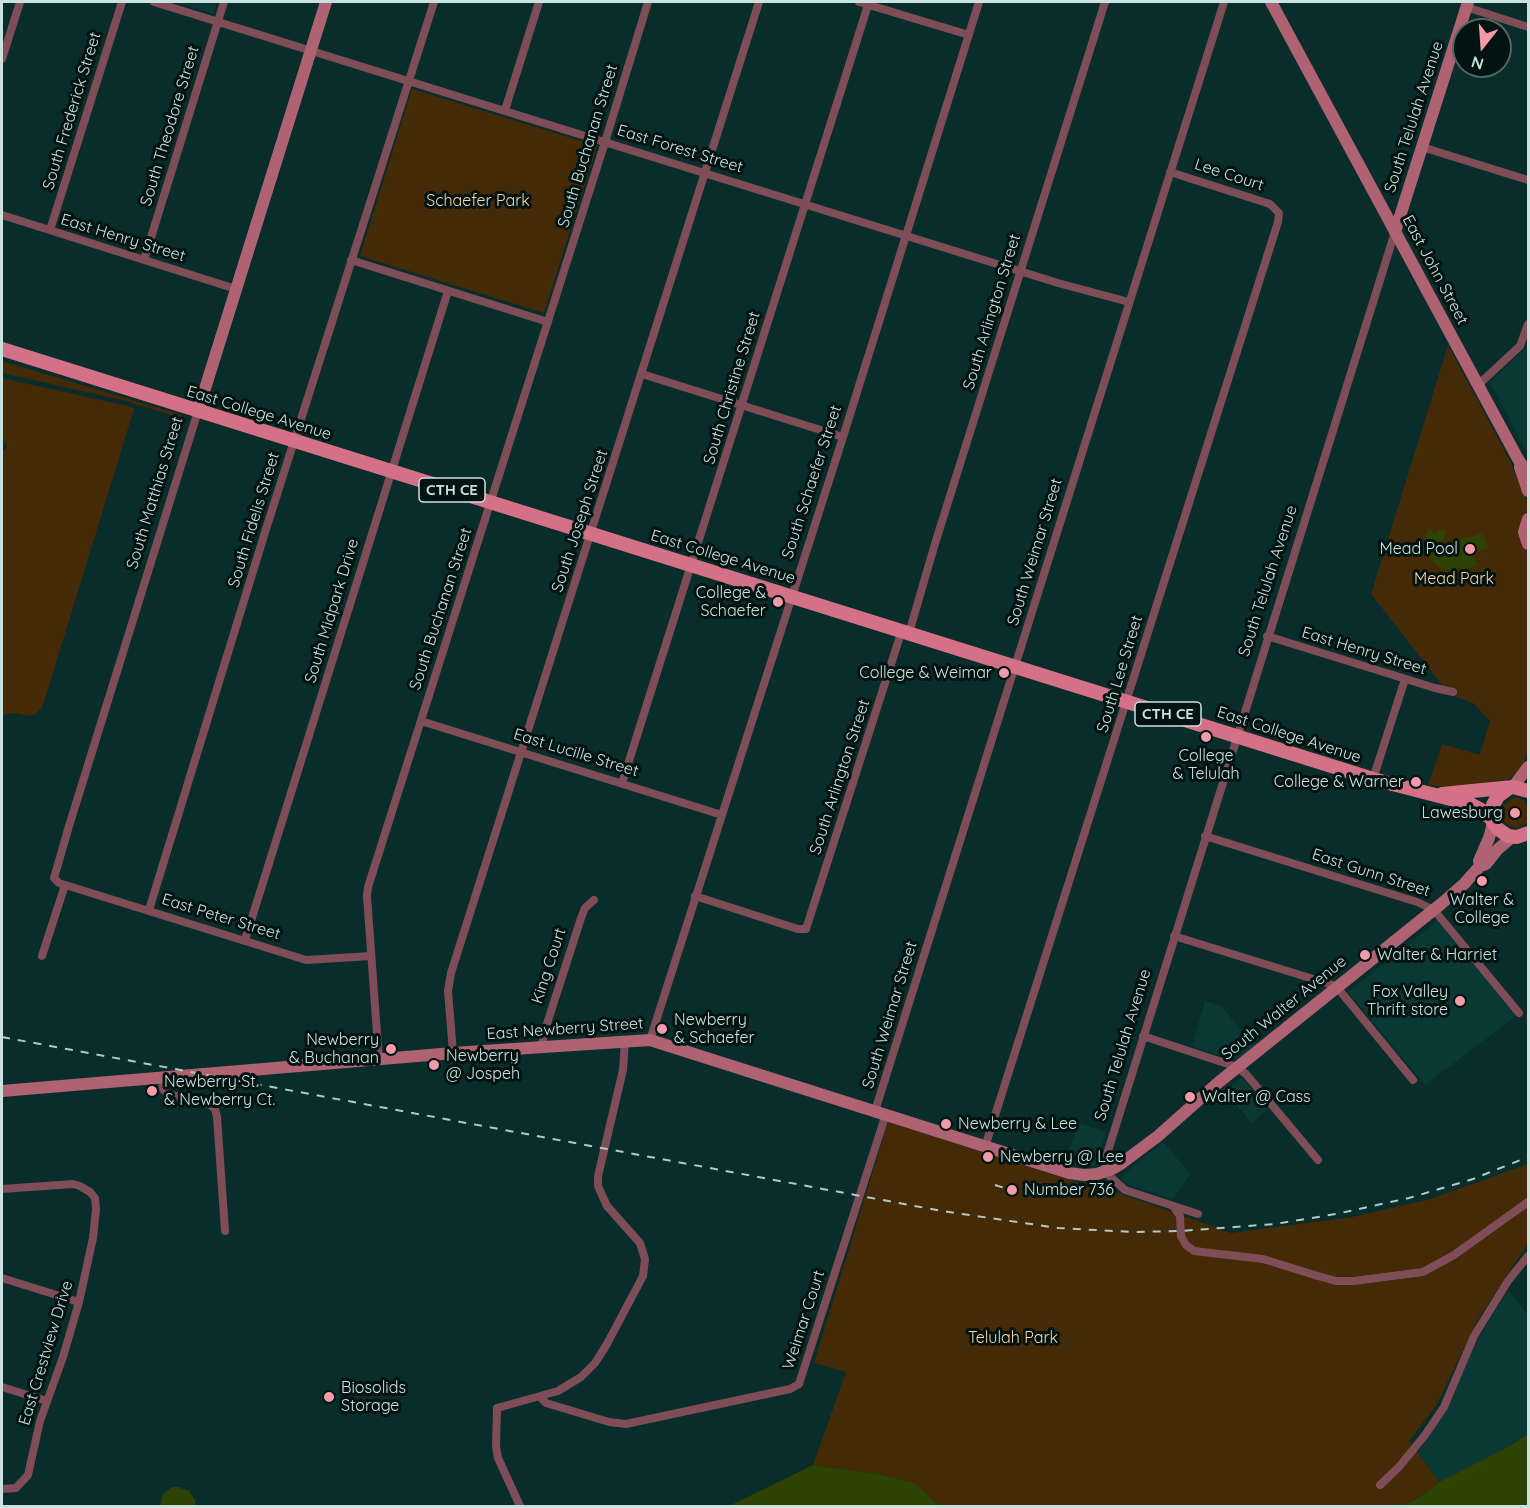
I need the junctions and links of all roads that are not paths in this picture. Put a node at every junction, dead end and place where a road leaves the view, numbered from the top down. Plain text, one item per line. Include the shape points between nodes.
1 (20, 2) edge
2 (122, 2) edge
3 (154, 2) edge
4 (225, 2) edge
5 (326, 2) edge
6 (434, 2) edge
7 (539, 2) edge
8 (648, 2) edge
9 (759, 2) edge
10 (865, 2) edge
11 (979, 2) edge
12 (1105, 2) edge
13 (1224, 2) edge
14 (1271, 2) edge
15 (1467, 4) edge
16 (218, 21) junction
17 (1528, 27) edge
18 (969, 35) junction
19 (311, 50) junction
20 (2, 59) edge
21 (409, 81) junction
22 (505, 110) junction
23 (605, 142) junction
24 (1422, 147) junction
25 (1170, 172) junction
26 (705, 173) junction
27 (1528, 180) edge
28 (805, 204) junction
29 (1278, 210) joint
30 (2, 215) edge
31 (50, 230) junction
32 (1395, 232) junction
33 (905, 235) junction
34 (144, 260) junction
35 (351, 261) junction
36 (1021, 272) junction
37 (236, 289) junction
38 (448, 291) junction
39 (1129, 302) junction
40 (548, 322) junction
41 (1528, 330) edge
42 (2, 349) edge
43 (642, 374) junction
44 (1478, 385) junction
45 (742, 405) junction
46 (198, 411) junction
47 (843, 437) junction
48 (294, 441) junction
49 (1518, 459) junction
50 (391, 471) junction
51 (1528, 474) edge
52 (1528, 491) edge
53 (491, 502) junction
54 (1528, 520) edge
55 (591, 534) junction
56 (1528, 543) edge
57 (691, 564) junction
58 (791, 596) junction
59 (905, 632) junction
60 (1267, 636) junction
61 (1015, 666) junction
62 (1405, 679) junction
63 (1453, 692) dead end
64 (1126, 701) junction
65 (421, 721) junction
66 (1237, 736) junction
67 (521, 752) junction
68 (1528, 767) edge
69 (1373, 779) junction
70 (622, 783) junction
71 (1511, 787) junction
72 (1528, 791) edge
73 (1434, 794) junction
74 (722, 815) junction
75 (1493, 821) junction
76 (1205, 836) junction
77 (1521, 837) edge
78 (1480, 866) junction
79 (65, 885) junction
80 (695, 896) junction
81 (594, 900) dead end
82 (149, 910) junction
83 (1434, 910) junction
84 (1174, 936) junction
85 (245, 940) junction
86 (42, 956) dead end
87 (371, 956) junction
88 (1336, 987) junction
89 (1519, 1013) dead end
90 (1143, 1035) junction
91 (626, 1040) junction
92 (650, 1040) junction
93 (542, 1046) junction
94 (453, 1053) junction
95 (379, 1061) junction
96 (1237, 1067) junction
97 (162, 1078) junction
98 (1413, 1080) dead end
99 (2, 1091) edge
100 (880, 1113) junction
101 (985, 1147) junction
102 (1318, 1161) dead end
103 (1105, 1172) junction
104 (2, 1189) edge
105 (1528, 1202) edge
106 (1173, 1206) junction
107 (1198, 1214) dead end
108 (225, 1231) dead end
109 (1528, 1256) edge
110 (2, 1278) edge
111 (80, 1302) junction
112 (2, 1387) edge
113 (540, 1397) junction
114 (47, 1401) junction
115 (1380, 1485) dead end
116 (2, 1489) edge
117 (520, 1506) edge

1 - 20 street
2 - 31 street, South Frederick Street
3 - 16 street, East Forest Street
4 - 16 street, South Theodore Street
5 - 19 main road, South Matthias Street
6 - 21 street, South Fidelis Street
7 - 22 street
8 - 23 street, South Buchanan Street
9 - 26 street, South Joseph Street
10 - 18 street
10 - 28 street, South Christine Street
11 - 18 street, South Schaefer Street
12 - 36 street, South Arlington Street
13 - 25 street, South Weimar Street
14 - 32 main road, East John Street
15 - 17 street
15 - 24 main road, South Telulah Avenue
16 - 19 street, East Forest Street
16 - 34 street, South Theodore Street
18 - 33 street, South Schaefer Street
19 - 21 street, East Forest Street
19 - 37 main road, South Matthias Street
21 - 22 street, East Forest Street
21 - 35 street, South Fidelis Street
22 - 23 street, East Forest Street
23 - 26 street, East Forest Street
23 - 40 street, South Buchanan Street
24 - 27 street
24 - 32 main road, South Telulah Avenue
25 - 29 street, Lee Court via 1270,204
25 - 39 street, South Weimar Street
26 - 28 street, East Forest Street
26 - 43 street, South Joseph Street
28 - 33 street, East Forest Street
28 - 45 street, South Christine Street
29 - 64 street, South Lee Street via 1278,222
30 - 31 street, East Henry Street
31 - 34 street, East Henry Street
32 - 44 main road, East John Street
32 - 60 street, South Telulah Avenue
33 - 36 street, East Forest Street
33 - 47 street, South Schaefer Street
34 - 37 street, East Henry Street
35 - 38 street
35 - 48 street, South Fidelis Street
36 - 39 street, East Forest Street
36 - 59 street, South Arlington Street
37 - 46 main road, South Matthias Street
38 - 40 street
38 - 50 street, South Midpark Drive
39 - 61 street, South Weimar Street
40 - 53 street, South Buchanan Street
41 - 44 street via 1520,346
42 - 46 main road, East College Avenue / CTH CE
43 - 45 street
43 - 55 street, South Joseph Street
44 - 49 main road, East John Street
45 - 47 street
45 - 57 street, South Christine Street
46 - 48 main road, East College Avenue / CTH CE
46 - 79 street, South Matthias Street via 54,878
47 - 58 street, South Schaefer Street
48 - 50 main road, East College Avenue / CTH CE
48 - 82 street, South Fidelis Street
49 - 51 main road, East John Street
49 - 52 main road, East John Street
50 - 53 main road, East College Avenue / CTH CE
50 - 85 street, South Midpark Drive
53 - 55 main road, East College Avenue / CTH CE
53 - 65 street, South Buchanan Street
54 - 56 main road via 1524,532
55 - 57 main road, East College Avenue / CTH CE
55 - 67 street, South Joseph Street
57 - 58 main road, East College Avenue / CTH CE
57 - 70 street, South Christine Street
58 - 59 main road, East College Avenue / CTH CE
58 - 74 street, South Schaefer Street
59 - 61 main road, East College Avenue / CTH CE
59 - 80 street, South Arlington Street via 806,929
60 - 62 street, East Henry Street
60 - 66 street, South Telulah Avenue
61 - 64 main road, East College Avenue / CTH CE
61 - 100 street, South Weimar Street
62 - 63 street, East Henry Street
62 - 69 street
64 - 66 main road, East College Avenue / CTH CE
64 - 101 street, South Lee Street
65 - 67 street, East Lucille Street
65 - 87 street, South Buchanan Street via 368,887
66 - 69 main road, East College Avenue / CTH CE
66 - 76 street, South Telulah Avenue
67 - 70 street, East Lucille Street
67 - 94 street, South Joseph Street via 451,973 448,991
68 - 71 main road
69 - 73 main road, East College Avenue / CTH CE
70 - 74 street, East Lucille Street
71 - 72 main road, East College Avenue
71 - 73 main road, East College Avenue / CTH CE
71 - 75 main road via 1495,800
73 - 75 main road, East College Avenue / CTH CE via 1476,807
74 - 80 street, South Schaefer Street
75 - 77 main road, East College Avenue via 1502,833
75 - 78 main road, South Walter Avenue
76 - 83 street, East Gunn Street
76 - 84 street, South Telulah Avenue
77 - 78 main road, South Walter Avenue via 1497,850
78 - 83 main road, South Walter Avenue
79 - 82 street, East Peter Street
79 - 86 street
80 - 92 street, South Schaefer Street
81 - 93 street, King Court via 581,918
82 - 85 street, East Peter Street
83 - 88 main road, South Walter Avenue
83 - 89 street, East Gunn Street
84 - 88 street
84 - 90 street, South Telulah Avenue
85 - 87 street, East Peter Street via 306,960
87 - 95 street, South Buchanan Street
88 - 96 main road, South Walter Avenue
88 - 98 street
90 - 96 street
90 - 103 street, South Telulah Avenue via 1109,1142
91 - 92 main road, East Newberry Street
91 - 93 main road, East Newberry Street
91 - 113 street via 598,1186 607,1206 640,1243 645,1259 643,1275 595,1363 569,1385
92 - 100 main road, East Newberry Street
93 - 94 main road, East Newberry Street
94 - 95 main road, East Newberry Street
95 - 97 main road, East Newberry Street
96 - 102 street
96 - 103 main road, South Walter Avenue via 1158,1136
97 - 99 main road, East Newberry Street
97 - 108 street via 166,1094 215,1109
100 - 101 main road, East Newberry Street
100 - 113 street, Weimar Court via 799,1384 626,1424 546,1403
101 - 103 main road, East Newberry Street via 1069,1173
103 - 106 street via 1125,1190
104 - 111 street, East Crestview Drive via 73,1184 87,1189 95,1198 93,1238
105 - 106 street via 1454,1255 1423,1272 1354,1281 1336,1281 1263,1259 1194,1251 1181,1236 1180,1216
106 - 107 street
109 - 115 street via 1474,1336 1444,1407 1399,1467
110 - 111 street
111 - 114 street, East Crestview Drive
112 - 114 street
113 - 117 street via 497,1408 498,1458
114 - 116 street, East Crestview Drive via 28,1475 16,1488

